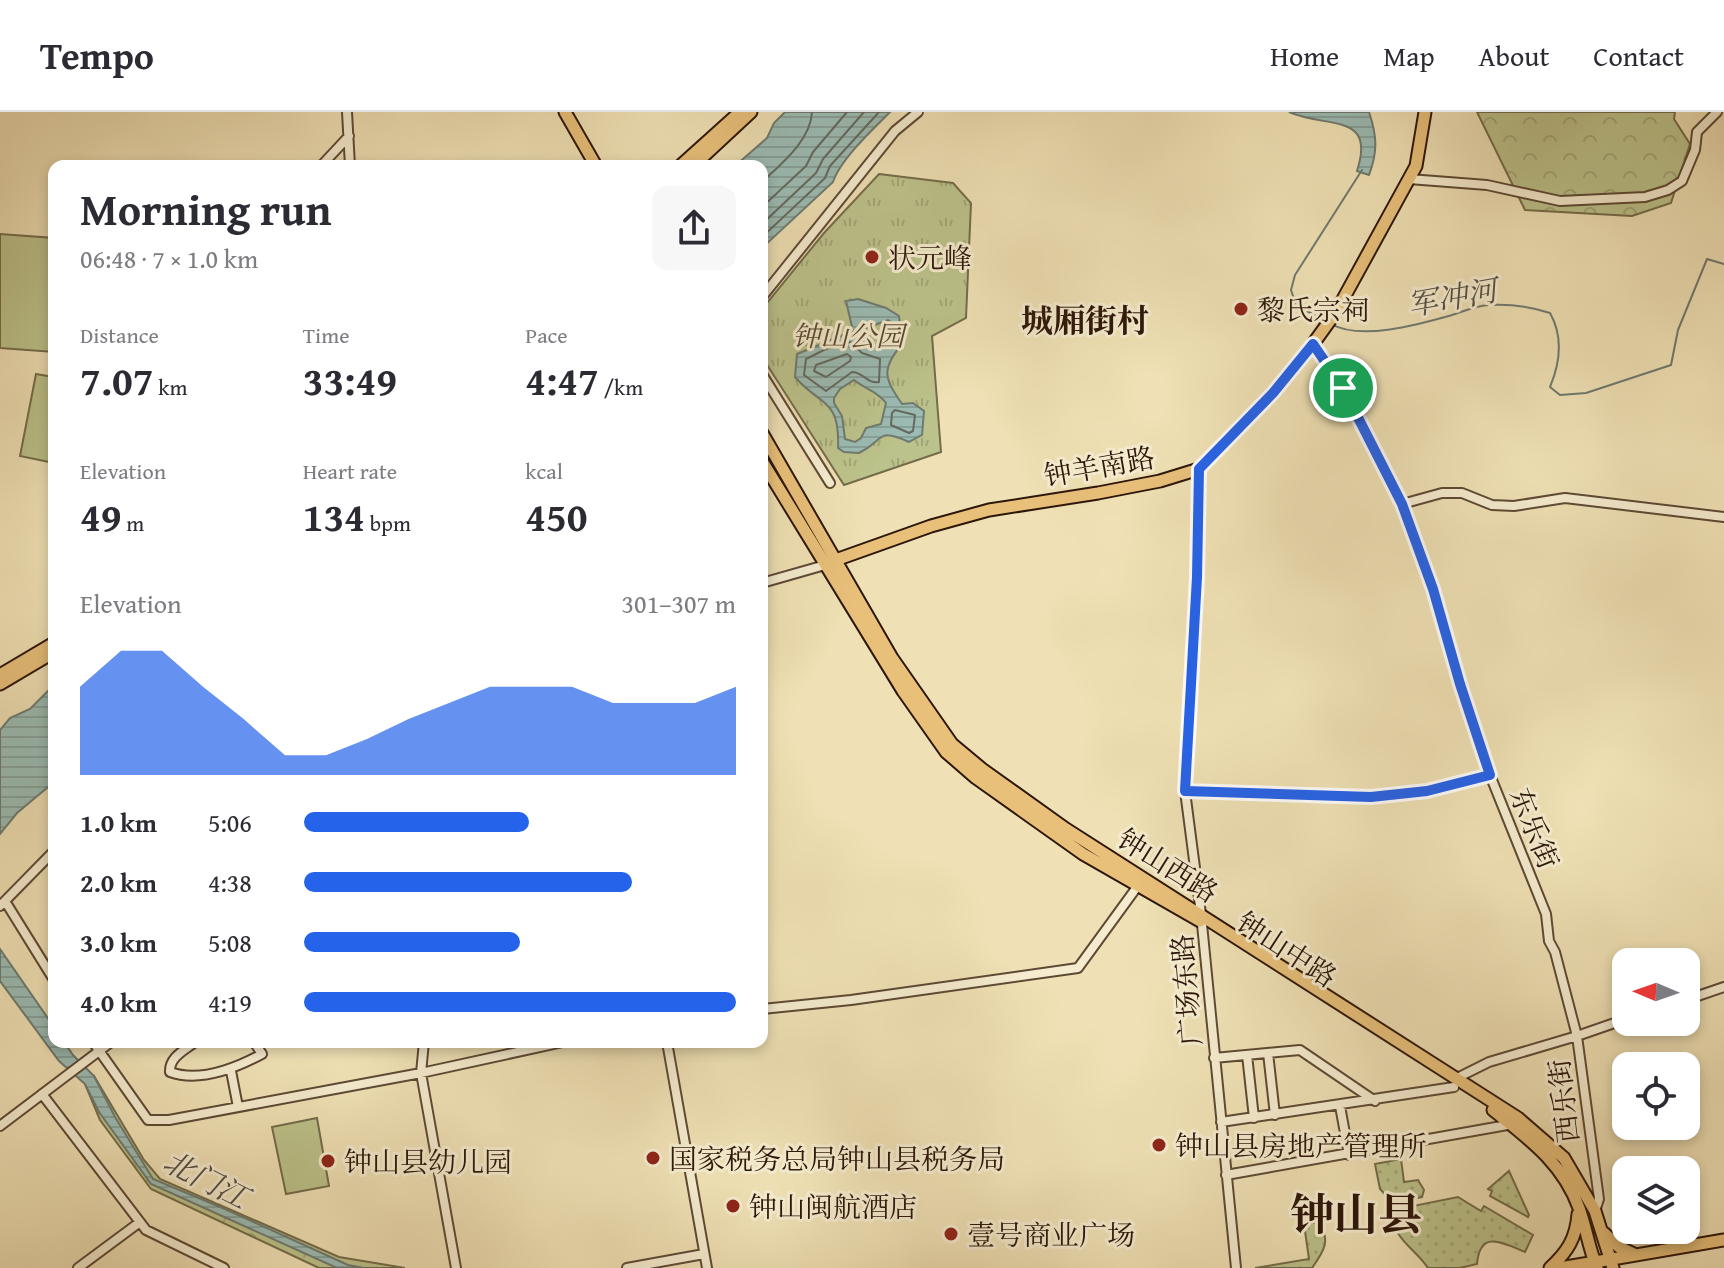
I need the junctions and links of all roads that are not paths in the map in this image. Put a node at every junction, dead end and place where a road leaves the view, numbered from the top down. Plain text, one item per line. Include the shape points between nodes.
1 (347, 112) edge
2 (559, 112) edge
3 (565, 112) edge
4 (740, 112) edge
5 (751, 112) edge
6 (918, 112) edge
7 (1425, 112) edge
8 (1717, 112) edge
9 (349, 136) junction
10 (327, 160) edge
11 (350, 160) edge
12 (585, 160) edge
13 (593, 160) edge
14 (687, 160) edge
15 (699, 160) edge
16 (1409, 179) junction
17 (768, 290) edge
18 (1313, 344) junction
19 (768, 384) edge
20 (768, 444) edge
21 (1199, 469) junction
22 (768, 470) edge
23 (830, 483) dead end
24 (1402, 504) junction
25 (1724, 517) edge
26 (830, 562) junction
27 (768, 581) edge
28 (48, 647) edge
29 (48, 656) edge
30 (0, 675) edge
31 (0, 684) edge
32 (1490, 775) junction
33 (1185, 791) junction
34 (48, 857) edge
35 (1137, 887) junction
36 (2, 903) edge
37 (1201, 918) junction
38 (48, 962) edge
39 (1724, 987) edge
40 (1700, 995) edge
41 (768, 1008) edge
42 (1612, 1024) edge
43 (1577, 1036) junction
44 (97, 1048) edge
45 (104, 1048) edge
46 (187, 1048) edge
47 (258, 1048) edge
48 (423, 1048) edge
49 (536, 1048) edge
50 (668, 1048) edge
51 (99, 1052) junction
52 (1268, 1053) junction
53 (1247, 1055) junction
54 (1214, 1058) junction
55 (231, 1071) junction
56 (421, 1073) junction
57 (1454, 1083) junction
58 (42, 1094) junction
59 (1375, 1101) junction
60 (1340, 1106) junction
61 (238, 1107) junction
62 (1275, 1115) junction
63 (1254, 1118) junction
64 (1515, 1121) junction
65 (1221, 1122) junction
66 (0, 1126) edge
67 (1349, 1155) junction
68 (1226, 1175) junction
69 (1578, 1206) junction
70 (1595, 1211) junction
71 (140, 1222) junction
72 (1602, 1232) junction
73 (1724, 1240) edge
74 (704, 1254) junction
75 (1642, 1254) junction
76 (1613, 1264) edge
77 (1596, 1265) edge
78 (78, 1268) edge
79 (224, 1268) edge
80 (456, 1268) edge
81 (627, 1268) edge
82 (707, 1268) edge
83 (1236, 1268) edge
84 (1550, 1268) edge
85 (1560, 1268) edge
86 (1632, 1268) edge

1 - 9 street
2 - 12 main road
3 - 13 main road
4 - 14 main road
5 - 15 main road
6 - 17 street via 895,131
7 - 16 main road, 钟羊南路
8 - 16 street via 1697,132 1682,181 1645,197 1560,201 1487,185
9 - 10 street
9 - 11 street
16 - 18 main road, 钟羊南路
18 - 21 main road, 钟羊南路
18 - 24 street, 东乐街 via 1343,388
19 - 23 street
20 - 26 main road, 钟山西路
21 - 26 main road, 钟羊南路 via 1160,481 989,510
21 - 33 street, 广场东路
22 - 26 main road, 钟山中路
24 - 25 street via 1462,493 1492,505 1565,498
24 - 32 street, 东乐街
26 - 27 street
26 - 35 main road, 钟山中路 via 903,691 946,752 1083,854
26 - 37 main road, 钟山西路 via 952,744 1066,829
28 - 30 main road
29 - 31 main road
32 - 33 street via 1427,791 1371,797
32 - 43 street, 东乐街 via 1546,914
33 - 37 street, 广场东路
34 - 36 street
35 - 37 main road, 钟山中路
35 - 41 street via 1078,968
36 - 38 street
37 - 54 street, 广场东路
37 - 57 main road, 钟山西路
39 - 40 street
42 - 43 street, 西乐街
43 - 57 street via 1489,1062
43 - 70 street, 西乐街 via 1599,1199
44 - 51 street
45 - 51 street
46 - 55 street via 174,1058 170,1072 180,1076
47 - 55 street via 262,1054
48 - 56 street
49 - 56 street
50 - 74 street
51 - 58 street
51 - 61 street via 148,1120
52 - 53 street
52 - 59 street via 1300,1050
52 - 62 street
53 - 54 street
53 - 63 street
54 - 65 street, 广场东路
55 - 61 street
56 - 61 street
56 - 80 street
57 - 59 street
57 - 64 main road, 钟山西路
58 - 66 street
58 - 71 street
59 - 60 street
60 - 62 street
60 - 67 street
62 - 63 street
63 - 65 street
64 - 67 street
64 - 69 main road via 1563,1174
64 - 70 main road, 钟山西路 via 1564,1158
65 - 68 street, 广场东路
67 - 68 street
68 - 83 street, 广场东路
69 - 77 main road
69 - 84 main road via 1572,1242
70 - 72 main road, 钟山西路
71 - 78 street
71 - 79 street via 146,1230
72 - 75 main road via 1619,1247
72 - 76 main road, 钟山西路
73 - 75 main road
74 - 81 street
74 - 82 street
75 - 76 main road
75 - 86 main road
76 - 77 main road
77 - 85 main road

